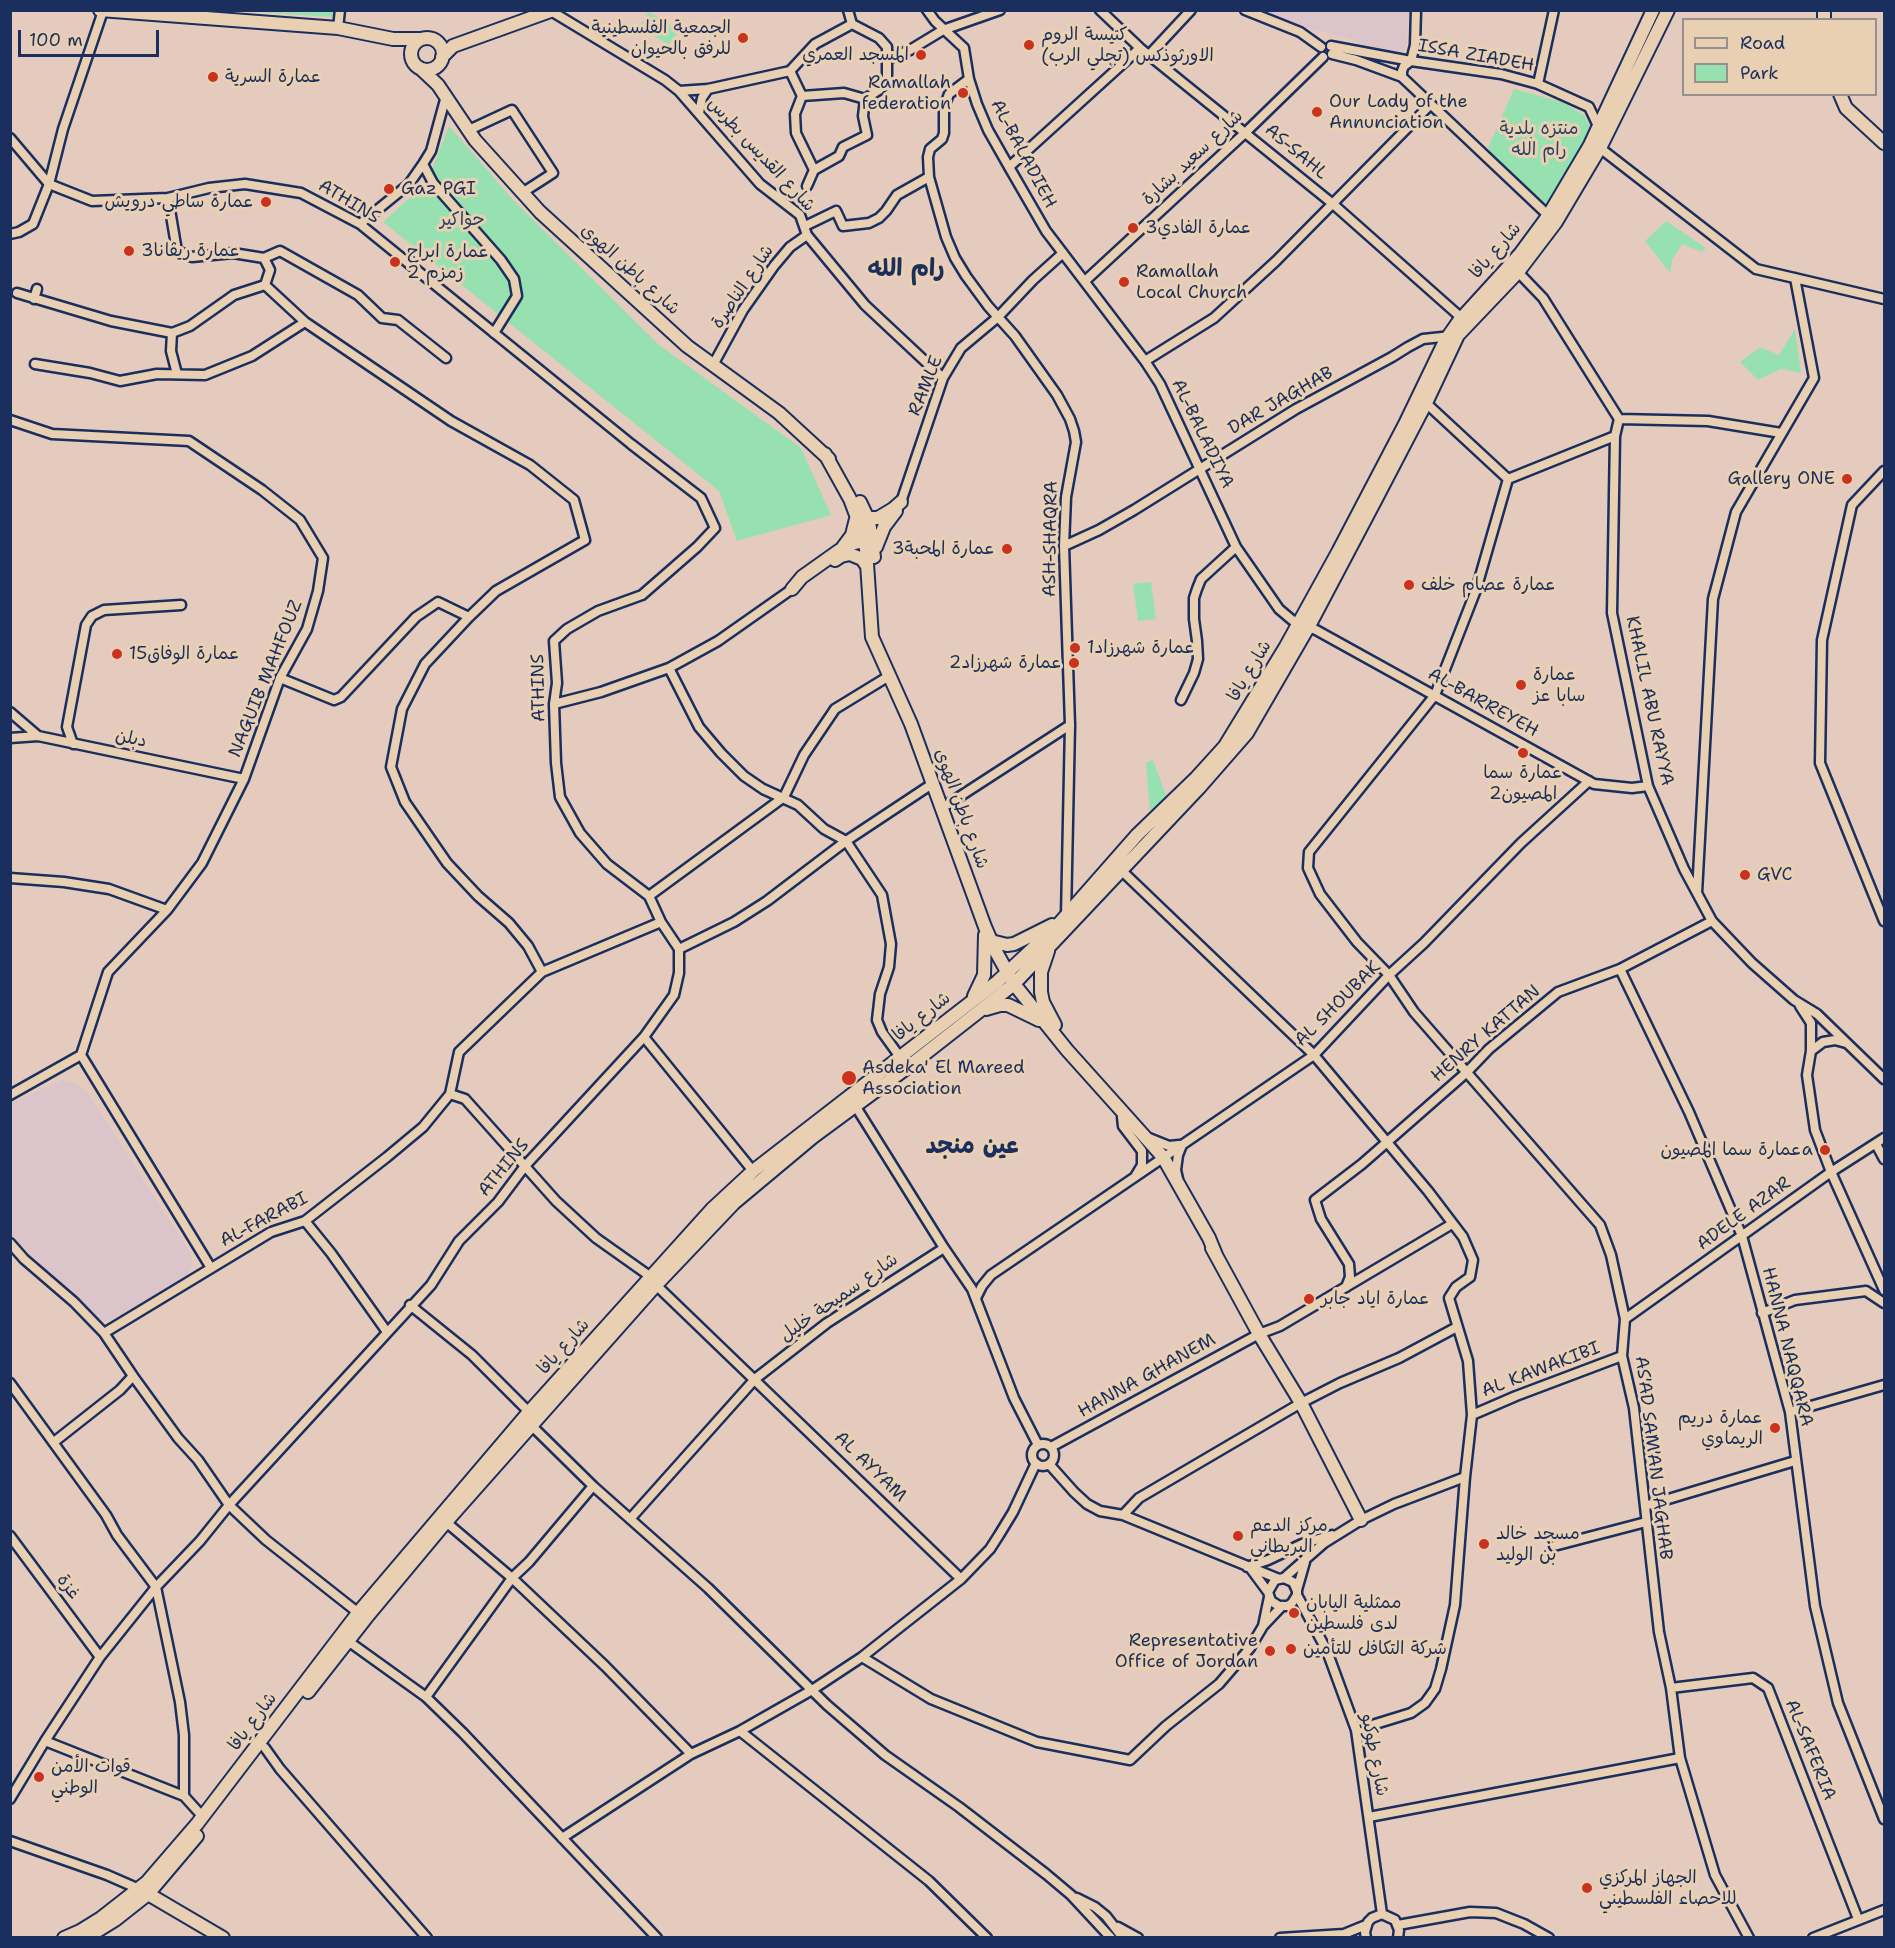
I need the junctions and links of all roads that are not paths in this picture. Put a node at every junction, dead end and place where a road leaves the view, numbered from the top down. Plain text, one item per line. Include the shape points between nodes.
1 (340, 10) edge
2 (848, 10) edge
3 (927, 10) edge
4 (1000, 10) edge
5 (1100, 10) edge
6 (1191, 10) edge
7 (1245, 10) edge
8 (1416, 10) edge
9 (1554, 10) edge
10 (1653, 10) edge
11 (1668, 10) edge
12 (102, 11) edge
13 (552, 11) edge
14 (132, 12) edge
15 (983, 13) edge
16 (852, 24) junction
17 (338, 28) junction
18 (943, 30) junction
19 (393, 39) junction
20 (422, 39) junction
21 (437, 42) junction
22 (453, 46) junction
23 (1140, 48) junction
24 (1328, 49) junction
25 (1150, 54) junction
26 (411, 57) junction
27 (888, 59) junction
28 (441, 60) junction
29 (1411, 61) junction
30 (420, 68) junction
31 (790, 71) junction
32 (969, 79) junction
33 (1405, 80) junction
34 (1538, 84) junction
35 (438, 85) junction
36 (708, 89) junction
37 (679, 91) junction
38 (446, 96) junction
39 (802, 96) junction
40 (1841, 96) edge
41 (865, 99) junction
42 (1430, 105) junction
43 (1609, 105) junction
44 (1589, 107) junction
45 (699, 113) junction
46 (1599, 127) junction
47 (469, 130) junction
48 (1246, 132) junction
49 (10, 138) edge
50 (1884, 143) edge
51 (1600, 148) junction
52 (423, 164) junction
53 (1009, 167) junction
54 (814, 170) junction
55 (930, 177) junction
56 (49, 184) junction
57 (807, 186) dead end
58 (522, 193) junction
59 (168, 198) junction
60 (1333, 204) junction
61 (1552, 219) junction
62 (360, 224) junction
63 (805, 226) junction
64 (10, 234) edge
65 (807, 236) junction
66 (1063, 253) junction
67 (264, 258) junction
68 (1518, 272) junction
69 (1795, 278) junction
70 (1085, 281) junction
71 (265, 285) junction
72 (37, 289) dead end
73 (17, 293) dead end
74 (34, 298) junction
75 (1884, 299) edge
76 (998, 317) junction
77 (1465, 320) junction
78 (305, 322) junction
79 (172, 333) junction
80 (494, 333) junction
81 (1453, 336) junction
82 (446, 358) dead end
83 (1145, 361) junction
84 (35, 364) dead end
85 (713, 365) junction
86 (177, 374) junction
87 (944, 378) junction
88 (1426, 403) junction
89 (1619, 419) junction
90 (10, 420) edge
91 (1781, 433) junction
92 (1615, 436) junction
93 (1200, 468) junction
94 (1884, 471) edge
95 (1508, 479) junction
96 (901, 502) junction
97 (862, 517) junction
98 (865, 543) junction
99 (1064, 546) junction
100 (1236, 547) junction
101 (840, 550) junction
102 (874, 551) junction
103 (867, 566) junction
104 (792, 589) junction
105 (181, 605) dead end
106 (469, 617) junction
107 (1304, 624) junction
108 (877, 645) junction
109 (669, 668) junction
110 (890, 676) junction
111 (280, 678) junction
112 (1436, 695) junction
113 (1181, 700) dead end
114 (554, 704) junction
115 (10, 712) edge
116 (1070, 725) junction
117 (38, 736) junction
118 (10, 738) edge
119 (73, 744) junction
120 (244, 779) junction
121 (1589, 781) junction
122 (932, 784) junction
123 (1648, 786) junction
124 (784, 797) junction
125 (942, 808) junction
126 (846, 841) junction
127 (1122, 871) junction
128 (10, 878) edge
129 (1697, 893) junction
130 (649, 896) junction
131 (167, 910) junction
132 (1066, 916) junction
133 (1712, 921) junction
134 (1884, 921) edge
135 (661, 922) junction
136 (985, 927) junction
137 (991, 941) junction
138 (1051, 944) junction
139 (679, 949) junction
140 (1620, 969) junction
141 (542, 972) junction
142 (1007, 972) junction
143 (1389, 975) junction
144 (1014, 984) junction
145 (1798, 1003) junction
146 (967, 1005) junction
147 (979, 1012) junction
148 (1046, 1024) junction
149 (644, 1037) junction
150 (1846, 1043) junction
151 (1067, 1050) junction
152 (1811, 1051) junction
153 (1314, 1054) junction
154 (81, 1055) junction
155 (900, 1057) junction
156 (1467, 1072) junction
157 (1884, 1079) edge
158 (450, 1094) junction
159 (10, 1095) edge
160 (1111, 1099) junction
161 (856, 1107) junction
162 (1122, 1117) junction
163 (1142, 1133) junction
164 (1880, 1141) edge
165 (1388, 1142) junction
166 (1182, 1144) junction
167 (1884, 1159) edge
168 (1159, 1160) junction
169 (525, 1166) junction
170 (753, 1171) junction
171 (1831, 1172) junction
172 (1136, 1176) junction
173 (1180, 1185) junction
174 (305, 1221) junction
175 (1452, 1224) junction
176 (1742, 1236) junction
177 (10, 1243) edge
178 (944, 1248) junction
179 (1216, 1254) junction
180 (211, 1268) junction
181 (992, 1275) junction
182 (963, 1278) junction
183 (653, 1281) junction
184 (1346, 1287) junction
185 (1884, 1290) edge
186 (976, 1298) junction
187 (1884, 1303) edge
188 (410, 1305) junction
189 (1762, 1313) junction
190 (1625, 1319) junction
191 (1457, 1327) junction
192 (104, 1332) junction
193 (387, 1332) junction
194 (1259, 1334) junction
195 (1622, 1356) junction
196 (133, 1376) junction
197 (755, 1379) junction
198 (10, 1383) edge
199 (1884, 1385) edge
200 (1301, 1403) junction
201 (529, 1412) junction
202 (1790, 1412) junction
203 (1472, 1415) junction
204 (532, 1426) junction
205 (54, 1442) junction
206 (1038, 1445) junction
207 (1051, 1447) junction
208 (1795, 1461) junction
209 (1036, 1463) junction
210 (1049, 1464) junction
211 (1465, 1477) junction
212 (593, 1486) junction
213 (229, 1505) junction
214 (1645, 1506) junction
215 (1123, 1515) junction
216 (630, 1519) junction
217 (1361, 1520) junction
218 (446, 1522) junction
219 (1646, 1522) junction
220 (1341, 1533) junction
221 (10, 1536) edge
222 (1554, 1546) dead end
223 (1305, 1562) junction
224 (1249, 1568) junction
225 (512, 1578) junction
226 (1282, 1578) junction
227 (962, 1579) junction
228 (156, 1587) junction
229 (1297, 1593) junction
230 (1269, 1594) junction
231 (1285, 1606) junction
232 (1305, 1610) junction
233 (362, 1616) junction
234 (1263, 1626) junction
235 (348, 1641) junction
236 (100, 1657) junction
237 (862, 1657) junction
238 (1671, 1688) junction
239 (812, 1690) junction
240 (426, 1697) junction
241 (1356, 1730) junction
242 (740, 1731) junction
243 (45, 1741) junction
244 (265, 1748) junction
245 (691, 1755) junction
246 (1680, 1758) junction
247 (184, 1796) junction
248 (10, 1799) edge
249 (203, 1817) junction
250 (1369, 1817) junction
251 (1884, 1819) edge
252 (562, 1838) junction
253 (10, 1841) edge
254 (144, 1891) junction
255 (1071, 1895) junction
256 (1884, 1910) edge
257 (1382, 1914) junction
258 (1858, 1919) junction
259 (1097, 1922) junction
260 (1111, 1922) junction
261 (1398, 1924) junction
262 (1366, 1925) junction
263 (64, 1938) edge
264 (86, 1938) edge
265 (223, 1938) edge
266 (427, 1938) edge
267 (657, 1938) edge
268 (987, 1938) edge
269 (1101, 1938) edge
270 (1111, 1938) edge
271 (1123, 1938) edge
272 (1138, 1938) edge
273 (1280, 1938) edge
274 (1366, 1938) edge
275 (1398, 1938) edge
276 (1550, 1938) edge
277 (1749, 1938) edge
278 (1814, 1938) edge

1 - 17 street
2 - 16 street
3 - 18 street, AL-BALADIEH
4 - 15 street
5 - 23 street, AS-SAHL
6 - 25 street
7 - 24 street, ISSA ZIADEH via 1300,32
8 - 29 street
9 - 34 street
10 - 43 main road, شارع يافا
11 - 51 main road, شارع يافا
12 - 14 main road
12 - 56 street
13 - 22 main road
13 - 37 street, شارع القديس بطرس
14 - 17 main road
15 - 18 street
16 - 27 street via 884,42
16 - 31 street via 814,44
17 - 19 main road
18 - 27 street
18 - 32 street, AL-BALADIEH via 964,48
19 - 20 main road
19 - 26 main road
20 - 21 main road
20 - 26 main road via 412,48
21 - 22 main road
21 - 28 main road
22 - 28 main road
23 - 25 street, AS-SAHL
23 - 53 street
24 - 29 street, ISSA ZIADEH
24 - 33 street
24 - 48 street, شارع سعيد بشارة via 1327,58 1323,57
25 - 48 street, AS-SAHL
26 - 30 main road
27 - 41 street via 886,81
28 - 30 main road via 431,69
28 - 35 main road
29 - 33 street via 1404,66
29 - 34 street, ISSA ZIADEH via 1501,74
30 - 35 main road, شارع باطن الهوى
31 - 36 street
31 - 39 street
32 - 53 street, AL-BALADIEH via 988,130
32 - 55 street, ASH-SHAQRA via 947,98 944,133 928,157
33 - 42 street
34 - 44 street, ISSA ZIADEH
35 - 38 main road, شارع باطن الهوى
36 - 37 street
36 - 45 street
37 - 45 street, شارع القديس بطرس
38 - 47 main road, شارع باطن الهوى
38 - 52 street via 431,151
39 - 41 street via 835,93
39 - 54 street via 795,114 796,133
40 - 50 main road via 1846,108
41 - 54 street via 867,135 843,147 839,156
42 - 60 street
42 - 61 street
43 - 44 street
43 - 46 main road, شارع يافا
44 - 46 street
45 - 63 street, شارع القديس بطرس via 750,174 800,215
46 - 51 street
46 - 61 main road, شارع يافا
47 - 58 main road, شارع باطن الهوى
47 - 58 street via 512,110 553,173
48 - 60 street, AS-SAHL
48 - 70 street, شارع سعيد بشارة
49 - 56 street, ATHINS
51 - 61 main road, شارع يافا
51 - 69 street via 1756,269
52 - 62 street via 410,184
52 - 80 street via 433,183 514,279 517,296
53 - 66 street, AL-BALADIEH
54 - 57 street
55 - 63 street via 897,195 886,211 869,224 843,226 836,211
55 - 76 street, ASH-SHAQRA via 950,249
56 - 59 street, ATHINS via 92,201
56 - 64 street via 33,225
58 - 85 main road, شارع باطن الهوى via 687,346
59 - 62 street, ATHINS via 245,184 301,193
59 - 67 street via 177,251 192,257 233,253
60 - 77 street, AS-SAHL
60 - 83 street via 1214,318
61 - 68 main road, شارع يافا
61 - 77 main road, شارع يافا
62 - 80 street, ATHINS
63 - 65 street, شارع القديس بطرس
65 - 85 street, شارع الناصرة via 774,266 743,310
65 - 87 street, شارع القديس بطرس via 865,305
66 - 70 street, AL-BALADIYA
66 - 76 street, RAMLE
67 - 71 street via 270,270
67 - 82 street via 280,251 290,256 358,295 382,318 398,320
68 - 77 main road, شارع يافا
68 - 89 street via 1543,298
69 - 75 street
69 - 91 street via 1814,378
70 - 83 street, AL-BALADIYA
71 - 78 street
71 - 79 street via 234,295 190,326
72 - 74 street
73 - 74 street
74 - 79 street via 111,321
76 - 87 street, RAMLE via 961,348
76 - 99 street, ASH-SHAQRA via 1065,407 1074,431
77 - 81 main road, شارع يافا
78 - 86 street via 252,356 215,372
78 - 106 street via 460,426 530,465 574,500 585,540 496,591
79 - 86 street via 171,351
80 - 114 street, ATHINS via 701,498 715,528 642,595 598,611 554,641
81 - 88 main road, شارع يافا
81 - 93 street, DAR JAGHAB via 1423,339
81 - 107 main road, شارع يافا
83 - 93 street, AL-BALADIYA
84 - 86 street via 120,381
85 - 97 main road, شارع باطن الهوى via 779,412 825,454 844,475
87 - 96 street, RAMLE
88 - 95 street
88 - 107 main road, شارع يافا
89 - 91 street via 1708,421
89 - 92 street, KHALIL ABU RAYYA
90 - 111 street, NAGUIB MAHFOUZ via 52,434 189,441 300,519 323,558 307,629
91 - 129 street via 1736,512 1713,598
92 - 95 street
92 - 123 street, KHALIL ABU RAYYA via 1612,613
93 - 99 street, DAR JAGHAB via 1108,525
93 - 100 street, AL-BALADIYA
94 - 134 street via 1852,505 1822,640 1820,763
95 - 112 street, AS'AD SAM'AN JAGHAB via 1476,590
96 - 97 main road via 878,518
96 - 102 main road
97 - 98 main road
97 - 101 main road
97 - 102 main road
98 - 101 main road via 851,543
98 - 102 main road
98 - 103 main road
99 - 116 street, ASH-SHAQRA
100 - 107 street, AL-BALADIYA via 1279,609
100 - 113 street via 1201,579 1197,589 1194,619 1198,659
101 - 104 main road via 802,577
102 - 108 main road
103 - 104 main road via 859,557 846,554
103 - 108 main road via 870,630
104 - 109 street via 718,641
105 - 119 street via 104,610 92,616 86,625 67,727
106 - 111 street via 438,602 416,617 334,700
106 - 141 street via 425,664 402,709 391,768 405,802 447,863 509,923
107 - 112 street, AL-BARREYEH
107 - 127 main road, شارع يافا via 1247,733
107 - 132 main road, شارع يافا via 1225,746 1137,835
108 - 110 main road, شارع باطن الهوى
109 - 114 street
109 - 124 street via 699,727 721,753 744,776
110 - 122 main road, شارع باطن الهوى
110 - 124 street via 835,709 804,755
111 - 120 street, NAGUIB MAHFOUZ
112 - 121 street, AL-BARREYEH
112 - 143 street, AS'AD SAM'AN JAGHAB via 1309,852 1308,868 1320,894
114 - 130 street, ATHINS via 560,796 580,833 607,864
115 - 117 street
116 - 125 street
116 - 132 street, ASH-SHAQRA
117 - 118 street, دبلن
117 - 119 street, دبلن
119 - 120 street, دبلن
120 - 131 street, NAGUIB MAHFOUZ via 202,863
121 - 123 street, AL-BARREYEH via 1632,788
121 - 143 street, AL SHOUBAK
122 - 125 main road, شارع باطن الهوى
122 - 126 street
123 - 129 street, KHALIL ABU RAYYA
124 - 126 street
124 - 130 street
125 - 136 main road, شارع باطن الهوى
126 - 139 street via 767,901
126 - 155 street via 882,895 891,944 877,1020
127 - 138 main road, شارع يافا
127 - 153 street
128 - 131 street via 109,888
129 - 133 street, KHALIL ABU RAYYA
130 - 135 street, ATHINS
131 - 154 street, NAGUIB MAHFOUZ via 108,972
132 - 137 main road via 1014,944
132 - 142 main road, شارع يافا
133 - 140 street, HENRY KATTAN
133 - 145 street, KHALIL ABU RAYYA
135 - 139 street, ATHINS
135 - 141 street
136 - 137 main road, شارع باطن الهوى
136 - 146 main road via 984,975
137 - 142 main road, شارع باطن الهوى
138 - 144 main road, شارع يافا
138 - 151 main road via 1041,972 1041,992
139 - 149 street, ATHINS via 674,995
140 - 156 street, HENRY KATTAN via 1558,992 1489,1048
140 - 176 street, HANNA NAQQARA via 1689,1112
141 - 158 street via 459,1052
142 - 144 main road, شارع باطن الهوى
142 - 146 main road, شارع يافا
143 - 153 street, AL SHOUBAK
143 - 156 street, AS'AD SAM'AN JAGHAB via 1414,1012
144 - 147 main road, شارع يافا
144 - 148 main road, شارع باطن الهوى
145 - 150 street, KHALIL ABU RAYYA via 1816,1014
145 - 152 street via 1811,1023
146 - 155 main road, شارع يافا
147 - 148 main road via 1008,1005
147 - 161 main road, شارع يافا
148 - 151 main road, شارع باطن الهوى
149 - 169 street, ATHINS
149 - 170 street
150 - 152 street via 1823,1042
150 - 157 street, KHALIL ABU RAYYA
151 - 160 main road
152 - 171 street via 1807,1075 1815,1130
153 - 165 street
153 - 166 street, AL SHOUBAK
154 - 159 street
154 - 180 street
155 - 170 main road, شارع يافا
156 - 165 street, HENRY KATTAN
156 - 190 street, AS'AD SAM'AN JAGHAB via 1600,1225
158 - 169 street, AL AYYAM via 465,1099
158 - 174 street, AL-FARABI via 423,1127
160 - 162 main road
160 - 163 main road
161 - 178 street
161 - 183 main road, شارع يافا via 813,1137 734,1203
162 - 168 main road
162 - 172 street via 1123,1126 1142,1151 1142,1165
163 - 166 street via 1169,1146
163 - 168 main road
164 - 167 street
164 - 171 street, ADELE AZAR
165 - 175 street
165 - 184 street, HENRY KATTAN via 1315,1200 1321,1219 1349,1264
166 - 168 street, AL SHOUBAK
166 - 173 street via 1176,1170
168 - 172 street, AL SHOUBAK
168 - 173 main road
168 - 179 main road
169 - 183 street, AL AYYAM via 596,1238
169 - 188 street, ATHINS via 498,1202 459,1241 431,1286
170 - 183 main road, شارع يافا via 712,1209
171 - 176 street, ADELE AZAR
171 - 185 street
172 - 181 street, AL SHOUBAK
173 - 179 main road
174 - 180 street, AL-FARABI via 271,1232
174 - 193 street
175 - 184 street, HANNA GHANEM
175 - 191 street via 1473,1260 1470,1277 1449,1298
176 - 189 street, HANNA NAQQARA
176 - 190 street, ADELE AZAR
177 - 192 street
178 - 182 street
178 - 197 street, شارع سميحة خليل via 827,1323
179 - 194 main road
180 - 192 street, AL-FARABI
181 - 182 street, AL SHOUBAK via 980,1280
181 - 186 street, AL SHOUBAK
182 - 186 street
183 - 197 street, AL AYYAM
183 - 201 main road, شارع يافا
183 - 204 main road, شارع يافا
184 - 194 street, HANNA GHANEM via 1281,1326
186 - 206 street via 1014,1398
187 - 189 street via 1866,1291 1795,1300
188 - 193 street, ATHINS
188 - 201 street via 472,1355
189 - 202 street, HANNA NAQQARA
190 - 195 street, AS'AD SAM'AN JAGHAB
191 - 200 street
191 - 203 street via 1468,1361
192 - 196 street
193 - 213 street, ATHINS
194 - 200 main road
194 - 207 street, HANNA GHANEM
195 - 203 street, AL KAWAKIBI
195 - 214 street, AS'AD SAM'AN JAGHAB via 1634,1408
196 - 205 street
196 - 213 street
197 - 216 street, شارع سميحة خليل
197 - 227 street, AL AYYAM
198 - 205 street
199 - 202 street
200 - 215 street via 1138,1498
200 - 217 main road
201 - 204 street
201 - 233 main road, شارع يافا
202 - 208 street, HANNA NAQQARA
203 - 211 street
204 - 212 street
204 - 218 main road, شارع يافا
205 - 228 street
206 - 207 street
206 - 209 street via 1032,1454
207 - 210 street via 1054,1454
208 - 214 street
208 - 251 street, HANNA NAQQARA via 1815,1606 1838,1703
209 - 210 street
209 - 227 street via 999,1535
210 - 215 street via 1088,1504
211 - 217 street
211 - 241 street via 1455,1605 1435,1689 1411,1713
212 - 216 street
212 - 225 street
213 - 228 street, ATHINS
213 - 233 street via 266,1540
214 - 219 street, AS'AD SAM'AN JAGHAB
215 - 224 street
216 - 239 street via 708,1588
217 - 220 street
218 - 225 street
218 - 233 main road, شارع يافا
219 - 222 street
219 - 238 street, AS'AD SAM'AN JAGHAB via 1659,1632
220 - 223 street
220 - 224 street via 1302,1544
221 - 236 street, غزة
223 - 226 street
223 - 229 street
224 - 226 street
224 - 230 street
225 - 240 street
225 - 245 street
226 - 229 street via 1293,1582
226 - 230 street via 1272,1583
227 - 237 street
228 - 236 street, ATHINS
228 - 247 street via 180,1702
229 - 231 street via 1295,1600
229 - 232 street, شارع طوكيو
230 - 231 street via 1275,1604
230 - 234 street
231 - 232 street
231 - 234 street
232 - 241 street, شارع طوكيو via 1327,1651
233 - 235 main road, شارع يافا
233 - 249 main road, شارع يافا
234 - 237 street via 1219,1684 1130,1760 1037,1742 931,1699
235 - 240 street
235 - 244 main road, شارع يافا
236 - 243 street, ATHINS
237 - 239 street
238 - 246 street, AS'AD SAM'AN JAGHAB
238 - 258 street, AL-SAFERIA via 1753,1678 1768,1688
239 - 242 street
239 - 255 street via 885,1755
240 - 252 street
241 - 250 street, شارع طوكيو
242 - 245 street
242 - 268 street via 928,1881
243 - 247 street
243 - 248 street, ATHINS
244 - 254 main road, شارع يافا via 209,1822
244 - 266 street
245 - 252 street
246 - 250 street
246 - 277 street, AS'AD SAM'AN JAGHAB via 1715,1875
247 - 249 street
249 - 254 main road, شارع يافا via 147,1882
250 - 257 street, شارع طوكيو
252 - 267 street
253 - 254 street
254 - 263 main road, شارع يافا
254 - 264 main road, شارع يافا via 115,1920
254 - 265 main road
255 - 259 street
255 - 260 street via 1095,1907
256 - 258 street
257 - 261 street
257 - 262 street
258 - 278 street
259 - 269 street
259 - 270 street
260 - 271 street
260 - 272 street
261 - 275 street
261 - 276 street via 1470,1912 1496,1912
262 - 273 street via 1344,1934
262 - 274 street

